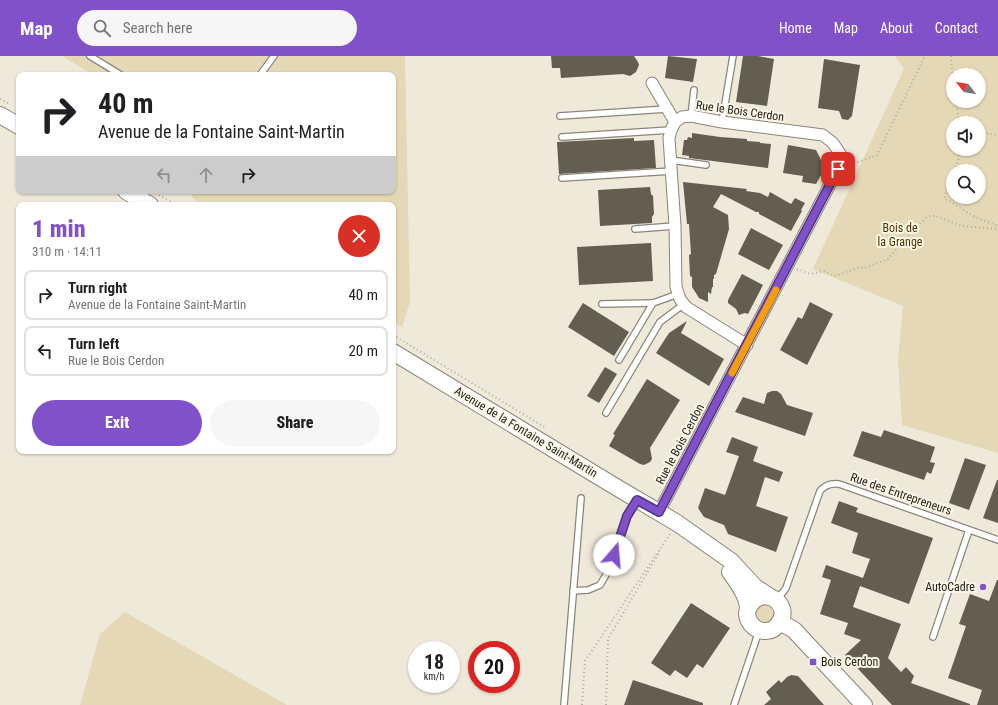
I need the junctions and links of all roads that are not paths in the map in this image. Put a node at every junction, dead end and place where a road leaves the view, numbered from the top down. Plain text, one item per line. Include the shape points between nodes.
1 (90, 56) edge
2 (274, 56) edge
3 (733, 56) edge
4 (116, 72) edge
5 (262, 72) edge
6 (652, 83) dead end
7 (694, 90) dead end
8 (668, 109) junction
9 (0, 115) edge
10 (560, 116) dead end
11 (691, 116) junction
12 (722, 122) junction
13 (16, 124) edge
14 (673, 126) junction
15 (562, 137) dead end
16 (671, 160) junction
17 (706, 166) dead end
18 (672, 171) junction
19 (562, 178) dead end
20 (135, 194) edge
21 (154, 200) edge
22 (675, 226) junction
23 (635, 229) dead end
24 (678, 294) junction
25 (602, 304) dead end
26 (653, 304) junction
27 (684, 304) junction
28 (747, 344) junction
29 (396, 354) edge
30 (619, 360) dead end
31 (606, 413) dead end
32 (581, 498) dead end
33 (637, 500) junction
34 (659, 512) junction
35 (969, 530) junction
36 (998, 540) edge
37 (717, 553) junction
38 (573, 591) junction
39 (773, 599) junction
40 (748, 607) junction
41 (780, 622) junction
42 (759, 630) junction
43 (933, 637) dead end
44 (564, 705) edge
45 (734, 705) edge
46 (864, 705) edge

1 - 4 lane
2 - 5 lane
3 - 12 lane
6 - 8 street
7 - 11 lane
8 - 10 lane
8 - 14 street
9 - 13 main road
11 - 12 street, Rue le Bois Cerdon
11 - 14 street, Rue le Bois Cerdon via 682,117
12 - 28 street, Rue le Bois Cerdon via 823,135 833,143 841,155 838,169
14 - 15 lane
14 - 16 street via 669,138
16 - 17 lane
16 - 18 street
18 - 19 lane
18 - 22 street
20 - 21 main road
22 - 23 lane
22 - 24 street
24 - 26 lane
24 - 27 street
25 - 26 lane
26 - 30 lane
27 - 28 street
27 - 31 lane via 660,322
28 - 34 street, Rue le Bois Cerdon
29 - 33 main road, Avenue de la Fontaine Saint-Martin
32 - 38 lane
33 - 34 main road, Avenue de la Fontaine Saint-Martin
33 - 38 lane via 627,516 610,568 600,586
34 - 37 main road, Avenue de la Fontaine Saint-Martin
35 - 36 lane, Rue des Entrepreneurs
35 - 39 lane, Rue des Entrepreneurs via 839,484 828,485 820,491 786,588
35 - 43 lane
37 - 39 main road via 731,561 755,587
37 - 40 main road via 742,589
38 - 44 lane
39 - 40 main road via 762,596 756,598
39 - 41 main road via 782,611
40 - 42 main road via 748,618 754,628
41 - 42 main road via 771,630
41 - 46 main road via 794,630
42 - 45 lane

